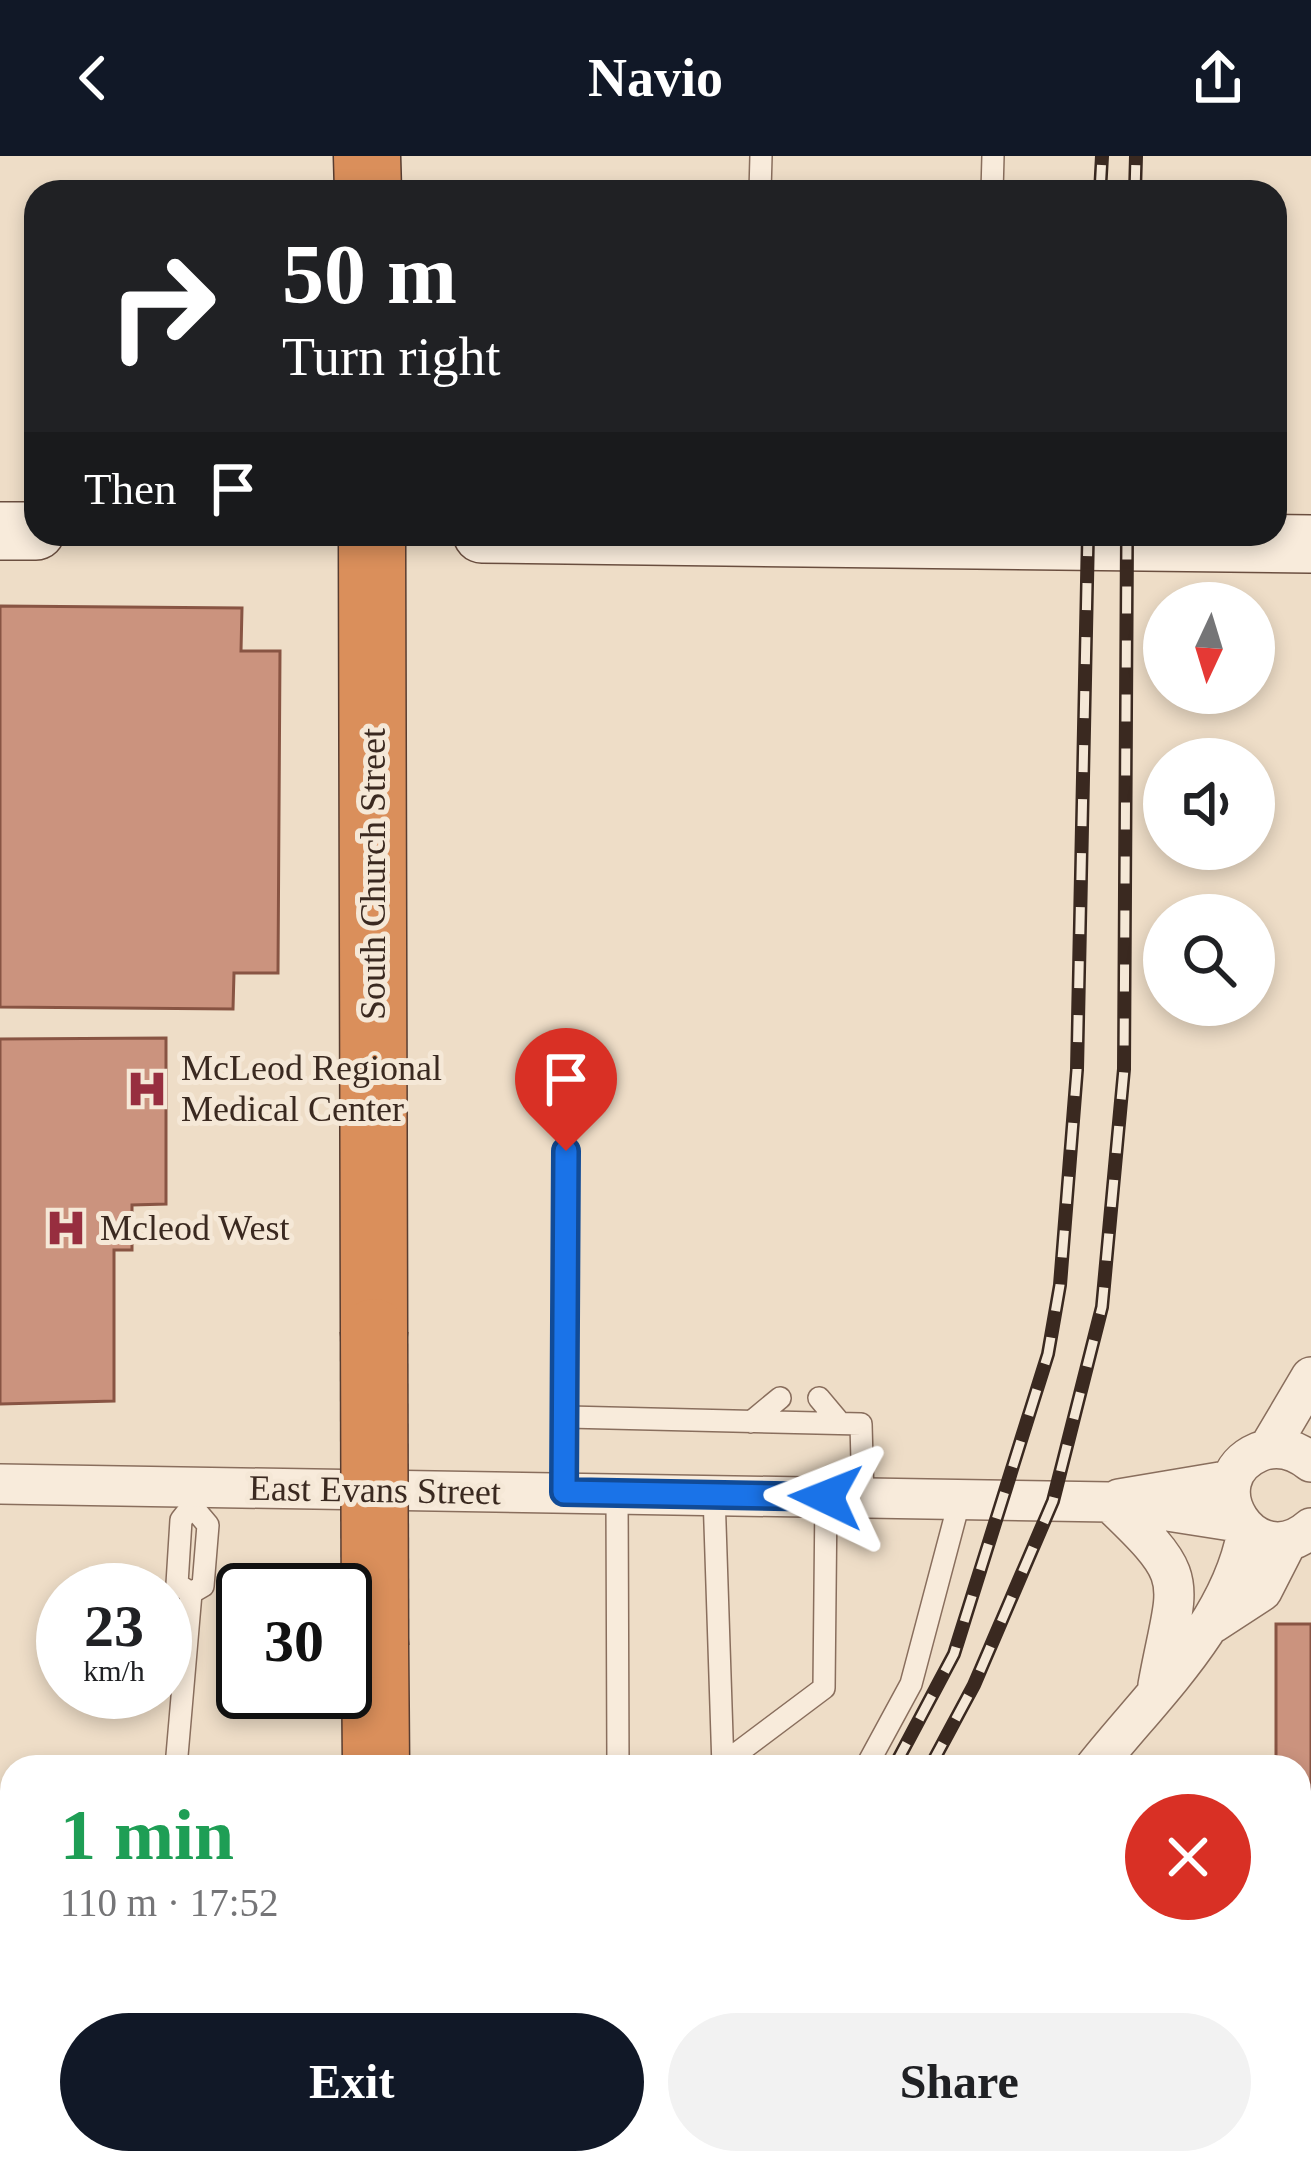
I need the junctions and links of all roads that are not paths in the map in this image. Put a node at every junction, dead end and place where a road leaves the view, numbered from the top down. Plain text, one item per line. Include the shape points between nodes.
1 (372, 546) edge
2 (566, 1151) dead end
3 (1311, 1378) edge
4 (780, 1398) dead end
5 (819, 1398) dead end
6 (568, 1417) junction
7 (751, 1422) junction
8 (840, 1424) junction
9 (1269, 1448) junction
10 (1311, 1462) edge
11 (1232, 1480) junction
12 (0, 1484) edge
13 (564, 1492) junction
14 (714, 1493) junction
15 (617, 1494) junction
16 (192, 1497) junction
17 (845, 1497) junction
18 (961, 1499) junction
19 (1111, 1502) junction
20 (1242, 1527) junction
21 (1299, 1535) edge
22 (1211, 1624) junction
23 (1158, 1688) junction
24 (177, 1755) edge
25 (376, 1755) edge
26 (619, 1755) edge
27 (723, 1755) edge
28 (736, 1755) edge
29 (872, 1755) edge
30 (1105, 1755) edge

1 - 25 highway, South Church Street, bridge
2 - 6 lane
3 - 9 street
4 - 7 lane
5 - 8 lane
6 - 7 lane
6 - 13 lane
7 - 8 lane
8 - 17 lane via 861,1424
9 - 10 street
9 - 11 street via 1246,1459
11 - 19 street, East Evans Street
11 - 20 street via 1231,1509
12 - 16 street, East Evans Street
13 - 15 street, East Evans Street
13 - 16 street, East Evans Street
14 - 15 street, East Evans Street
14 - 17 street, East Evans Street
14 - 27 lane
15 - 26 lane
16 - 24 lane via 181,1520 177,1584 191,1593
17 - 18 street, East Evans Street
17 - 28 lane via 824,1688
18 - 19 street, East Evans Street
18 - 29 lane via 910,1684
19 - 20 street, East Evans Street
19 - 23 street via 1172,1566 1175,1596
20 - 21 street, East Evans Street via 1273,1543
20 - 22 street via 1242,1560
21 - 22 street via 1262,1591
22 - 23 street
23 - 30 street

